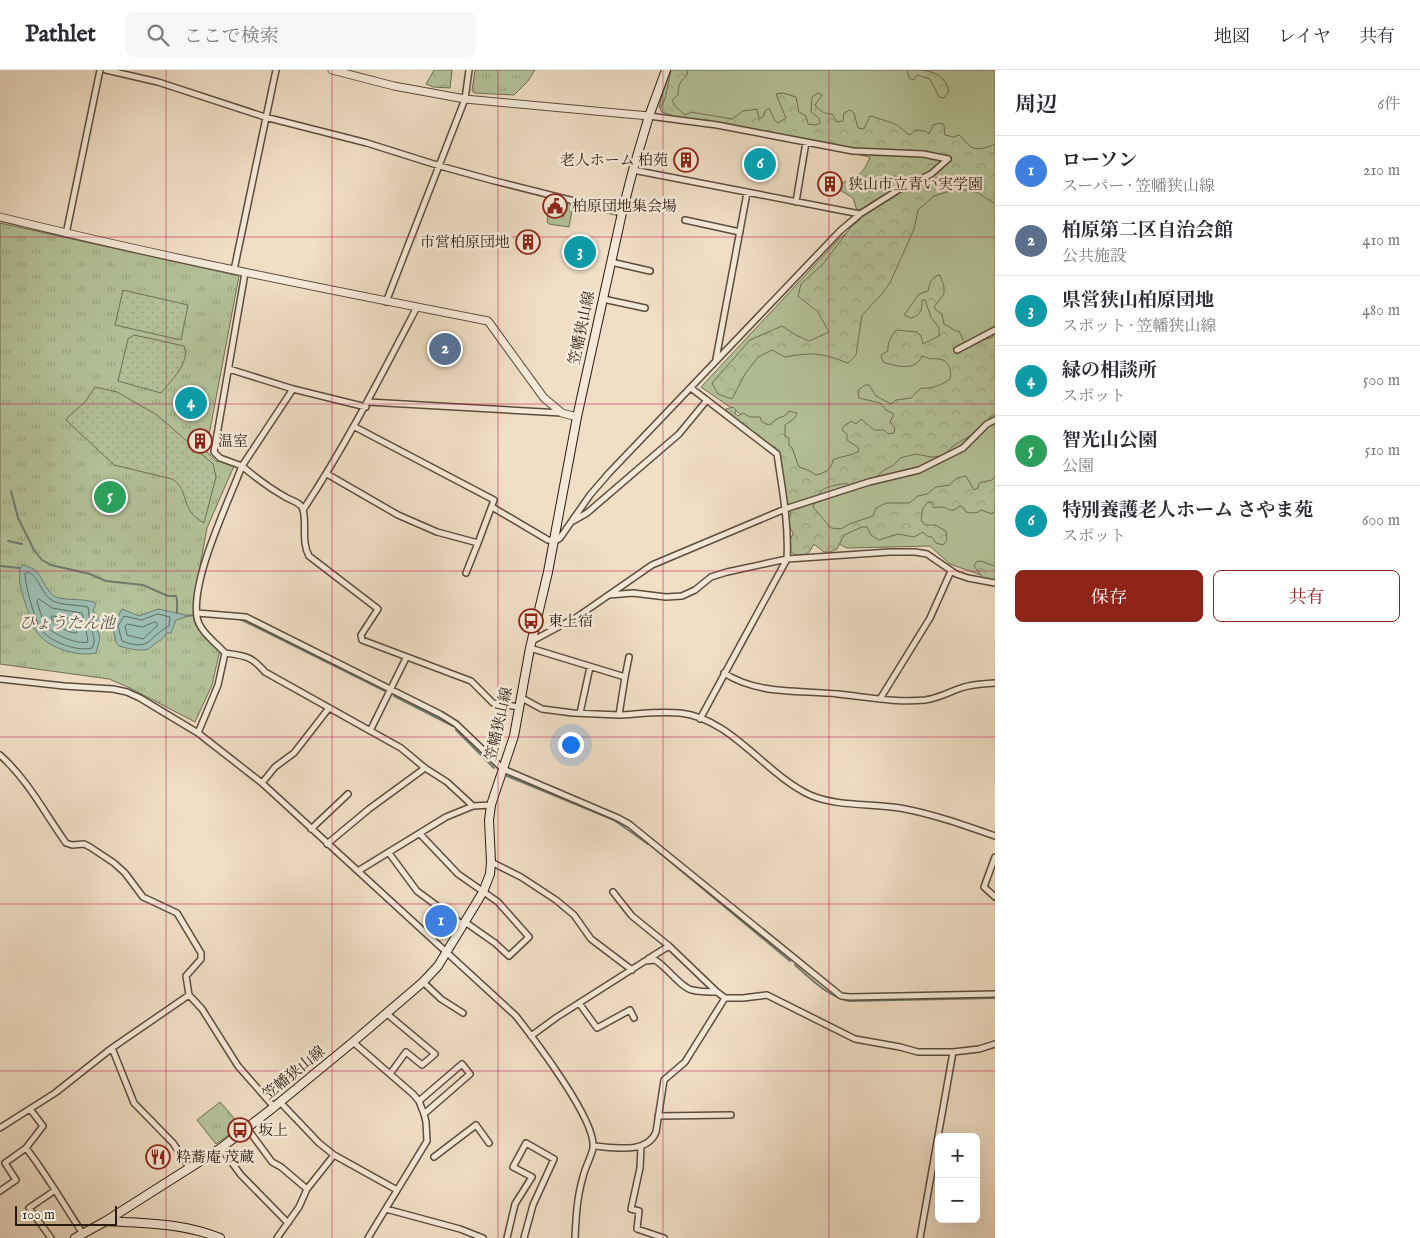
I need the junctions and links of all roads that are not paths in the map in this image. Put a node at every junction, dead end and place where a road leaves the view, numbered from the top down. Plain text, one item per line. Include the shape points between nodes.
1 (100, 70) edge
2 (106, 70) edge
3 (276, 70) edge
4 (332, 70) edge
5 (469, 70) edge
6 (666, 70) edge
7 (466, 99) junction
8 (649, 116) junction
9 (265, 117) junction
10 (806, 142) junction
11 (440, 166) junction
12 (634, 170) junction
13 (747, 193) junction
14 (796, 202) junction
15 (622, 213) junction
16 (860, 214) junction
17 (0, 218) edge
18 (684, 220) dead end
19 (740, 232) junction
20 (66, 234) junction
21 (611, 262) junction
22 (234, 270) junction
23 (650, 271) dead end
24 (245, 272) junction
25 (603, 299) junction
26 (386, 302) junction
27 (417, 307) junction
28 (645, 308) dead end
29 (995, 330) edge
30 (957, 350) dead end
31 (716, 360) junction
32 (229, 370) junction
33 (691, 388) junction
34 (293, 389) junction
35 (707, 400) junction
36 (367, 404) junction
37 (562, 413) junction
38 (577, 417) junction
39 (995, 420) edge
40 (355, 427) junction
41 (242, 466) junction
42 (328, 474) junction
43 (492, 507) junction
44 (785, 509) junction
45 (303, 510) junction
46 (571, 522) junction
47 (555, 541) junction
48 (478, 543) junction
49 (787, 559) junction
50 (951, 571) junction
51 (466, 573) dead end
52 (995, 583) edge
53 (609, 595) junction
54 (197, 615) junction
55 (530, 645) junction
56 (225, 653) junction
57 (629, 657) dead end
58 (406, 658) junction
59 (590, 667) junction
60 (724, 673) junction
61 (625, 678) junction
62 (0, 679) edge
63 (995, 683) edge
64 (391, 689) junction
65 (520, 698) junction
66 (880, 699) junction
67 (519, 707) junction
68 (329, 708) junction
69 (580, 714) junction
70 (619, 715) junction
71 (700, 719) junction
72 (370, 731) junction
73 (198, 733) junction
74 (0, 755) edge
75 (425, 768) junction
76 (503, 769) junction
77 (262, 783) junction
78 (348, 794) dead end
79 (491, 805) junction
80 (473, 806) junction
81 (311, 829) junction
82 (420, 834) junction
83 (995, 836) edge
84 (327, 844) junction
85 (390, 853) junction
86 (995, 857) edge
87 (490, 862) junction
88 (358, 871) junction
89 (483, 892) junction
90 (614, 892) dead end
91 (995, 897) edge
92 (464, 924) junction
93 (669, 946) junction
94 (447, 954) junction
95 (645, 961) junction
96 (632, 970) junction
97 (423, 982) junction
98 (717, 992) junction
99 (995, 994) edge
100 (189, 995) junction
101 (725, 998) junction
102 (578, 1003) junction
103 (386, 1013) junction
104 (463, 1013) dead end
105 (634, 1018) dead end
106 (531, 1036) junction
107 (353, 1042) junction
108 (995, 1044) edge
109 (112, 1048) junction
110 (953, 1052) junction
111 (390, 1074) junction
112 (418, 1101) junction
113 (277, 1105) junction
114 (30, 1109) junction
115 (424, 1114) junction
116 (731, 1115) dead end
117 (658, 1116) junction
118 (0, 1128) edge
119 (247, 1128) junction
120 (489, 1143) dead end
121 (593, 1146) junction
122 (641, 1147) junction
123 (26, 1148) junction
124 (221, 1148) junction
125 (334, 1155) junction
126 (434, 1157) dead end
127 (190, 1168) junction
128 (307, 1189) junction
129 (397, 1190) junction
130 (0, 1191) edge
131 (54, 1191) junction
132 (386, 1209) junction
133 (106, 1222) junction
134 (288, 1223) junction
135 (78, 1237) edge
136 (51, 1238) edge
137 (220, 1238) edge
138 (276, 1238) edge
139 (368, 1238) edge
140 (484, 1238) edge
141 (507, 1238) edge
142 (524, 1238) edge
143 (575, 1238) edge
144 (664, 1238) edge
145 (920, 1238) edge

1 - 20 street
2 - 9 street via 158,82
3 - 9 street
4 - 7 street via 394,86
5 - 7 street
6 - 8 main road, 笠幡狭山線
7 - 8 street
7 - 11 street
8 - 10 street
8 - 12 main road, 笠幡狭山線
9 - 11 street
9 - 22 street
10 - 14 street
10 - 16 street via 853,151 923,154 948,159 931,174
11 - 15 street
11 - 26 street
12 - 13 street
12 - 15 main road, 笠幡狭山線
13 - 14 street
13 - 19 street
14 - 16 street
15 - 21 main road, 笠幡狭山線
16 - 31 street
17 - 20 street
18 - 19 street
19 - 31 street
20 - 22 street
21 - 23 street
21 - 25 main road, 笠幡狭山線
22 - 24 street
24 - 26 street
24 - 32 street
25 - 28 street
25 - 38 main road, 笠幡狭山線
26 - 27 street
27 - 36 street
27 - 37 street via 488,321 544,398
29 - 30 street
31 - 33 street
32 - 34 street
32 - 41 street via 214,452 220,458
33 - 35 street
33 - 46 street via 590,495
34 - 36 street
34 - 41 street
35 - 44 street via 778,454
35 - 46 street via 679,434 587,513
36 - 37 street
36 - 40 street
37 - 38 street
38 - 47 main road, 笠幡狭山線
39 - 44 street via 963,448 919,470
40 - 42 street
40 - 43 street via 494,500
41 - 45 street
41 - 54 street via 202,576
42 - 45 street
42 - 48 street via 398,515 437,532
43 - 47 street
43 - 48 street
44 - 49 street
44 - 53 street via 652,565
45 - 58 street via 304,539 309,556 378,609 360,635 362,640
46 - 47 street
47 - 55 main road, 笠幡狭山線
48 - 51 street
49 - 50 street via 915,552 927,554
49 - 53 street via 711,577 682,596
49 - 60 street
50 - 52 street
50 - 66 street via 930,618
53 - 55 street
54 - 56 street via 202,628
54 - 64 street via 246,617
55 - 59 street
55 - 65 main road, 笠幡狭山線
56 - 68 street via 247,656 265,672
56 - 73 street via 218,685
57 - 61 street
58 - 64 street
58 - 67 street via 471,681 493,703
59 - 61 street
59 - 69 street
60 - 66 street via 742,684 763,689
60 - 71 street
61 - 70 street
62 - 73 street via 127,692
63 - 66 street via 967,686 942,697 924,700
64 - 72 street
64 - 76 street via 456,724
65 - 67 main road, 笠幡狭山線
65 - 69 street via 542,709
67 - 76 main road, 笠幡狭山線
68 - 72 street
68 - 77 street via 294,753 275,767
69 - 70 street
70 - 71 street via 680,713
71 - 83 street via 739,741 811,795 835,802 900,808
72 - 75 street via 401,748
73 - 77 street
74 - 100 street via 21,775 66,843 84,844 114,862 143,896 177,913 201,953 201,959 186,976
75 - 80 street via 447,782
75 - 84 street
76 - 79 main road, 笠幡狭山線
76 - 99 street via 629,824 841,996
77 - 81 street
78 - 81 street
79 - 80 street
79 - 87 main road, 笠幡狭山線
80 - 82 street via 446,817
81 - 84 street
82 - 85 street
82 - 89 street via 458,874
84 - 88 street
85 - 88 street
85 - 92 street via 417,892
86 - 91 street via 984,887
87 - 89 main road, 笠幡狭山線 via 490,874
87 - 96 street via 556,900 574,914 591,939
88 - 94 street
89 - 92 main road, 笠幡狭山線
89 - 92 street via 498,902 530,937 509,956 495,942
90 - 93 street via 632,916
92 - 94 main road, 笠幡狭山線
93 - 95 street
93 - 98 street
94 - 97 main road, 笠幡狭山線
94 - 106 street via 516,1016
95 - 96 street
95 - 98 street via 655,960 693,991
96 - 102 street
97 - 103 main road, 笠幡狭山線
97 - 104 street
98 - 101 street
100 - 109 street
100 - 113 street via 202,1009 238,1066
101 - 110 street via 767,995 855,1039 918,1052
101 - 117 street via 685,1062 664,1080
102 - 105 street via 597,1028 630,1010
102 - 106 street
103 - 107 main road, 笠幡狭山線
103 - 111 street via 435,1054 422,1065 406,1052
106 - 121 street via 549,1059 585,1119
107 - 111 street
107 - 113 main road, 笠幡狭山線
108 - 110 street
109 - 114 street
109 - 127 street via 134,1103 173,1143
110 - 145 street
111 - 112 street
112 - 115 street
112 - 115 street via 462,1064 470,1074
113 - 119 main road, 笠幡狭山線
113 - 125 street
114 - 118 street
114 - 123 street via 43,1126
115 - 129 street via 427,1141
116 - 117 street
117 - 122 street via 653,1139
119 - 124 main road, 笠幡狭山線
119 - 128 street via 272,1162
120 - 126 street via 476,1124
121 - 122 street
121 - 143 street via 578,1193
122 - 144 street via 631,1209 640,1211 637,1229
123 - 130 street via 5,1163 16,1180
123 - 131 street
124 - 127 main road, 笠幡狭山線
124 - 134 street via 241,1175
125 - 128 street
125 - 129 street
127 - 133 main road, 笠幡狭山線
128 - 134 street
129 - 132 street
131 - 135 street
131 - 136 street via 29,1208
132 - 139 street
132 - 140 street
133 - 135 main road, 笠幡狭山線
133 - 137 main road via 180,1226
134 - 138 street
141 - 142 street via 516,1204 532,1177 513,1167 526,1143 554,1159 533,1205

